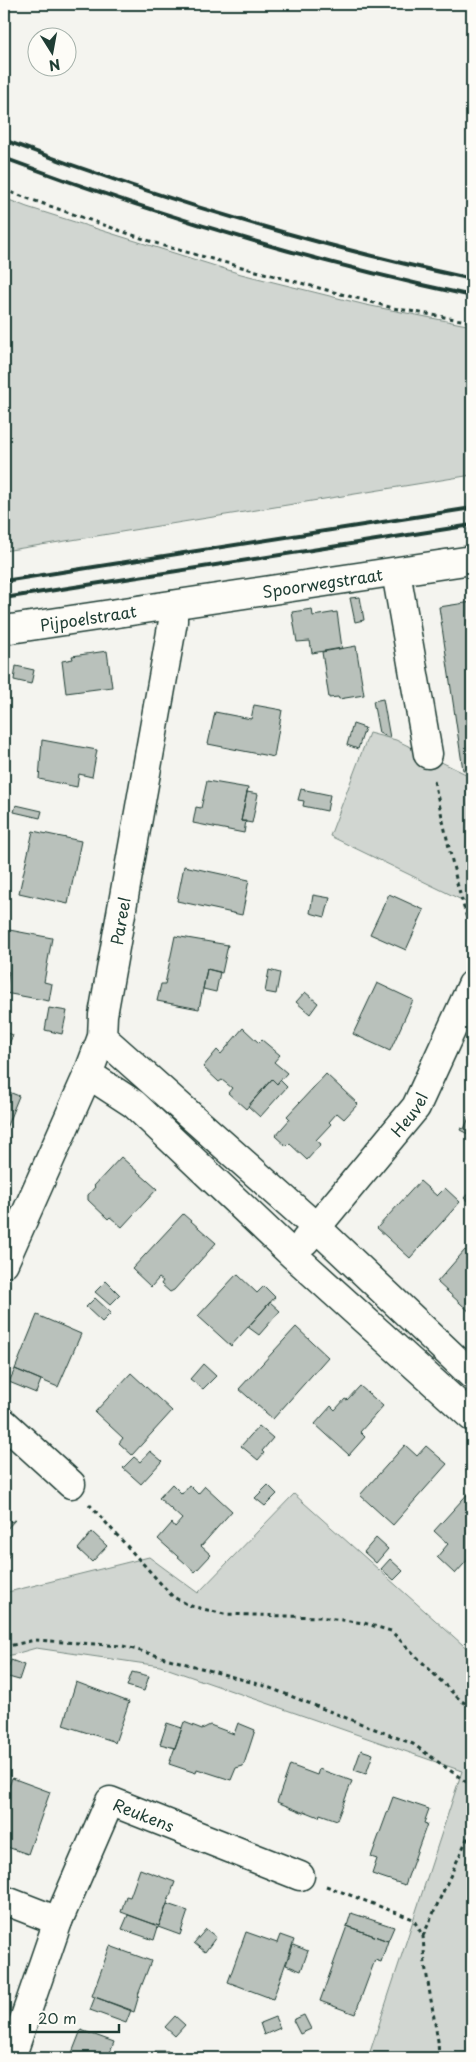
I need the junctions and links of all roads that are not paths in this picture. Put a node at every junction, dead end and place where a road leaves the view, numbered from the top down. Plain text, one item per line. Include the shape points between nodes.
1 (472, 560) edge
2 (396, 572) junction
3 (173, 605) junction
4 (4, 630) edge
5 (428, 754) road end
6 (472, 985) edge
7 (102, 1036) junction
8 (88, 1074) junction
9 (12, 1220) edge
10 (317, 1228) junction
11 (293, 1255) junction
12 (4, 1263) edge
13 (472, 1376) edge
14 (472, 1417) edge
15 (4, 1423) edge
16 (72, 1484) road end
17 (300, 1876) road end
18 (4, 1900) edge
19 (58, 1920) junction
20 (11, 2058) edge

1 - 2 street, Spoorwegstraat
2 - 3 street, Spoorwegstraat
2 - 5 street
3 - 4 street, Pijpoelstraat
3 - 7 street, Pareel via 173,621 103,1015
6 - 10 street, Heuvel via 416,1107
7 - 8 street, Pareel
7 - 10 street
8 - 9 street, Pareel
8 - 11 street via 134,1104
9 - 12 street, Pareel
10 - 11 street, Heuvel
10 - 13 street
11 - 14 street
15 - 16 street
17 - 19 street, Reukens via 110,1801
18 - 19 street
19 - 20 street, Reukens

